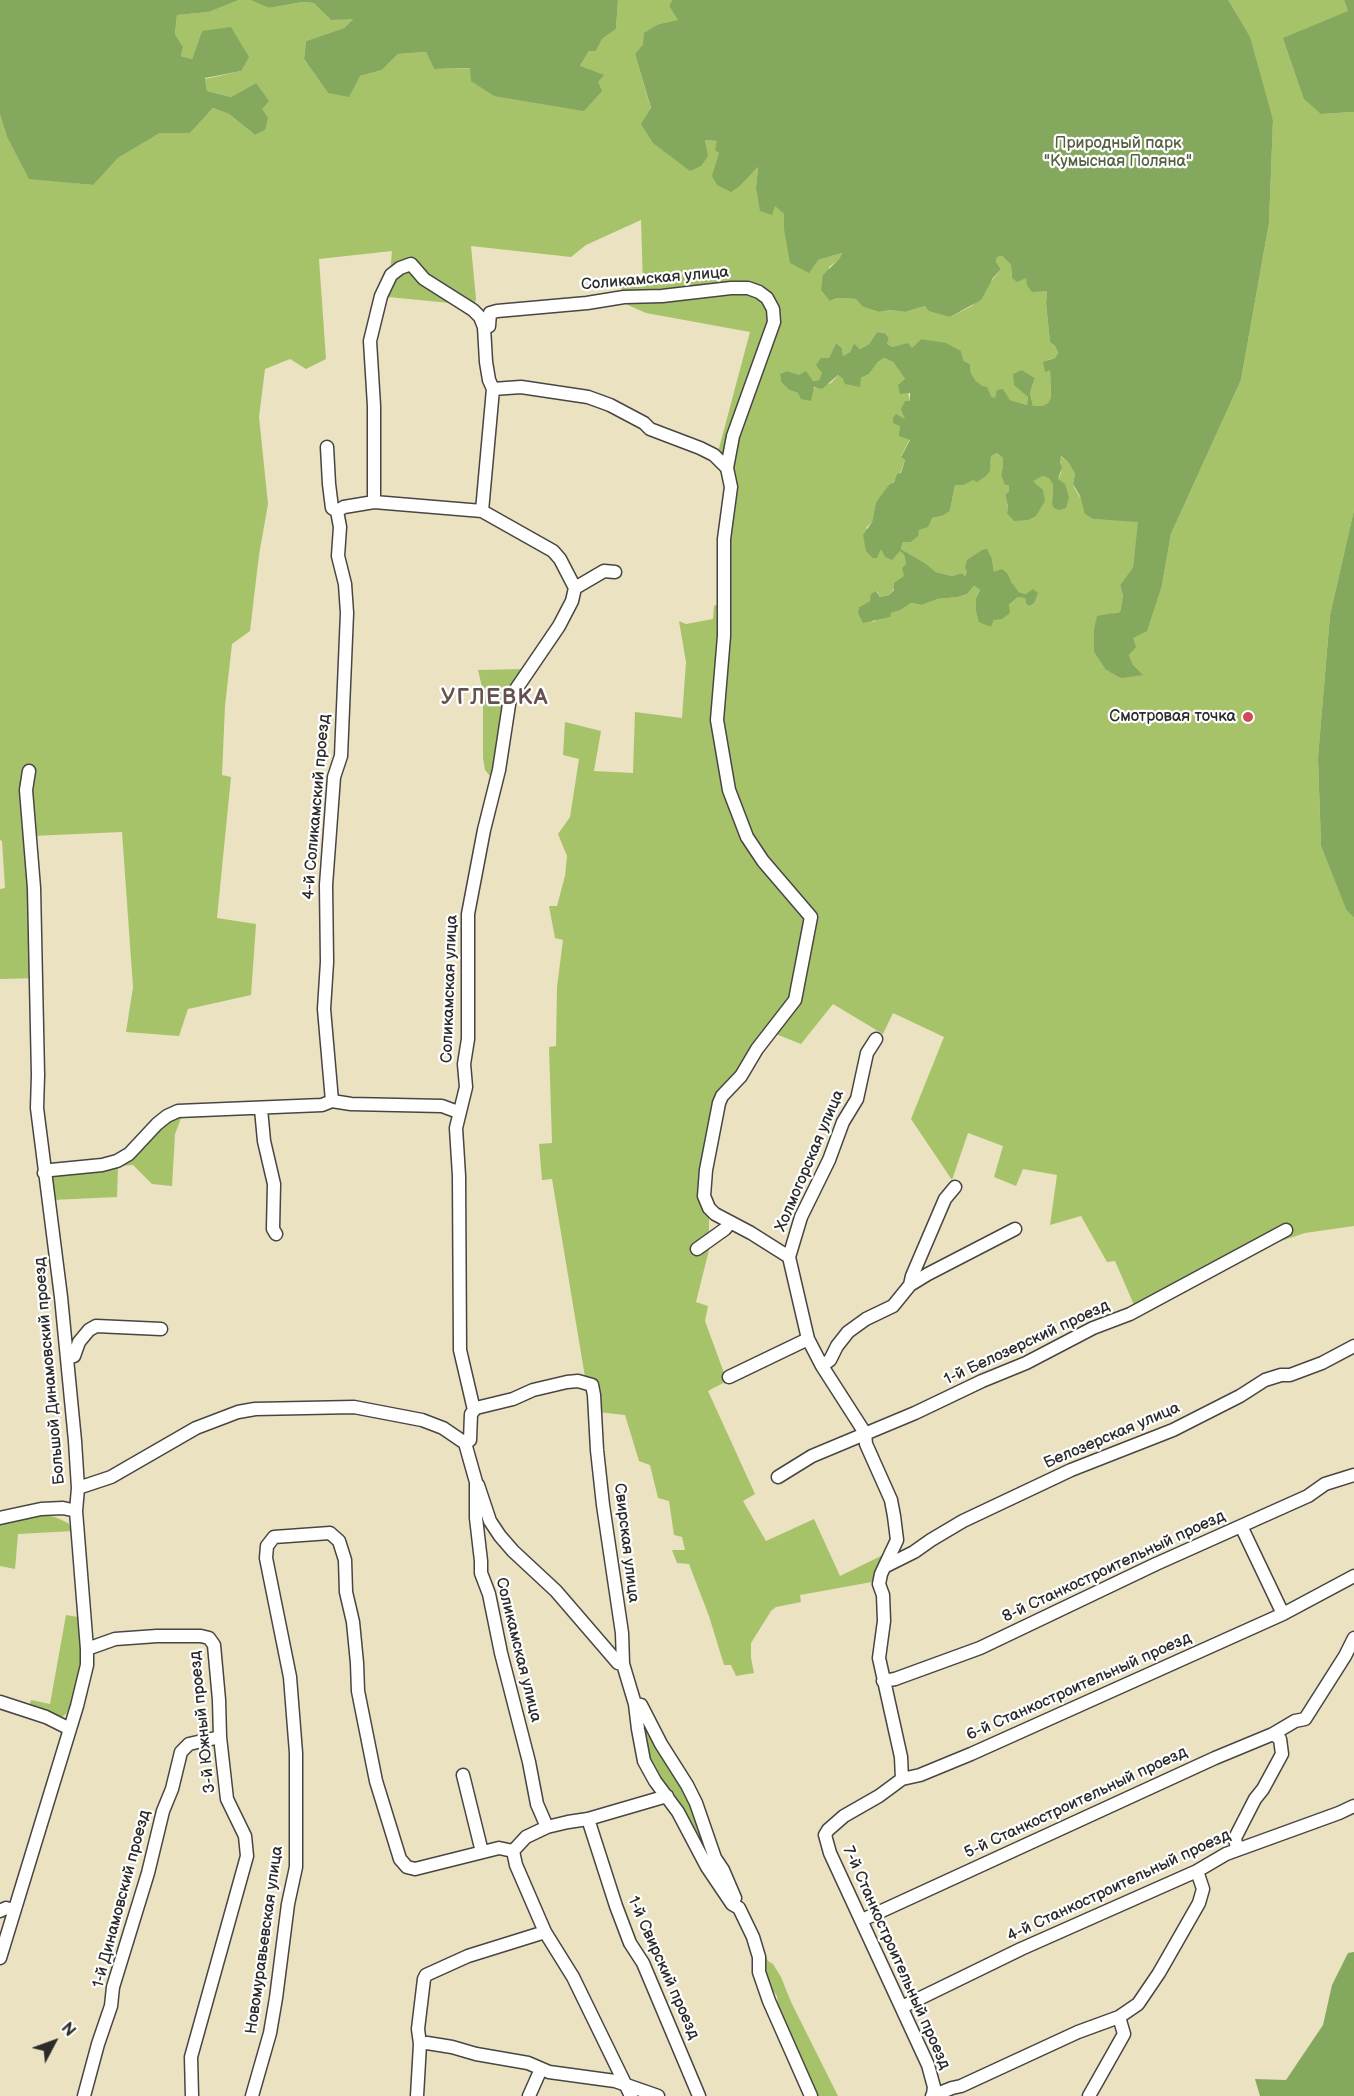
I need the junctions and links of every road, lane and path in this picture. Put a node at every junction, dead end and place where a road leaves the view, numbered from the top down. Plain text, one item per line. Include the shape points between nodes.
1 (484, 327) junction
2 (493, 389) junction
3 (327, 447) dead end
4 (727, 468) junction
5 (375, 502) junction
6 (337, 511) junction
7 (482, 511) junction
8 (615, 572) dead end
9 (575, 588) junction
10 (29, 771) dead end
11 (876, 1039) dead end
12 (332, 1101) junction
13 (261, 1109) junction
14 (458, 1112) junction
15 (44, 1173) junction
16 (955, 1187) dead end
17 (730, 1223) junction
18 (1015, 1229) dead end
19 (1286, 1230) dead end
20 (276, 1234) dead end
21 (697, 1249) dead end
22 (789, 1257) junction
23 (910, 1285) junction
24 (161, 1329) dead end
25 (808, 1339) junction
26 (1354, 1346) edge
27 (67, 1358) junction
28 (822, 1366) junction
29 (729, 1377) dead end
30 (474, 1410) junction
31 (865, 1433) junction
32 (465, 1443) junction
33 (1354, 1475) edge
34 (778, 1477) dead end
35 (476, 1482) junction
36 (78, 1488) junction
37 (76, 1511) junction
38 (0, 1518) edge
39 (1241, 1527) junction
40 (886, 1566) junction
41 (1354, 1576) edge
42 (1283, 1614) junction
43 (1354, 1638) edge
44 (87, 1649) junction
45 (623, 1665) junction
46 (883, 1681) junction
47 (0, 1701) edge
48 (636, 1704) junction
49 (70, 1729) junction
50 (1273, 1734) junction
51 (220, 1737) junction
52 (463, 1775) dead end
53 (902, 1779) junction
54 (667, 1796) junction
55 (1354, 1806) edge
56 (588, 1819) junction
57 (547, 1827) junction
58 (825, 1835) joint
59 (1237, 1849) junction
60 (513, 1851) junction
61 (482, 1852) junction
62 (1197, 1871) junction
63 (739, 1908) junction
64 (14, 1910) junction
65 (0, 1911) edge
66 (862, 1920) junction
67 (545, 1932) junction
68 (3, 1934) edge
69 (0, 1958) edge
70 (902, 2007) junction
71 (1119, 2017) junction
72 (420, 2044) junction
73 (541, 2069) junction
74 (628, 2091) edge
75 (932, 2095) edge
76 (84, 2096) edge
77 (192, 2096) edge
78 (252, 2096) edge
79 (417, 2096) edge
80 (530, 2096) edge
81 (658, 2096) edge
82 (699, 2096) edge
83 (811, 2096) edge
84 (1089, 2096) edge

1 - 2 street via 486,362
1 - 4 street, Соликамская улица via 489,326 490,313 497,311 731,288 759,292 773,309 774,322 733,436
1 - 5 street via 473,310 424,279 411,264 391,275 381,296 370,341
2 - 4 street via 521,387 588,397 650,429 714,455
2 - 7 street
3 - 6 street, 4-й Соликамский проезд via 332,508
4 - 17 street, Соликамская улица via 731,487 724,539 724,636 717,720 729,790 747,837 762,861 811,917 795,1000 719,1103 704,1196 709,1208
5 - 6 street
5 - 7 street
6 - 12 street, 4-й Соликамский проезд via 338,556 347,613 341,756 334,777 326,885 324,1009
7 - 9 street via 553,551
8 - 9 street via 604,571
9 - 14 street, Соликамская улица via 559,626 510,698 468,914 466,1088
10 - 15 street, Большой Динамовский проезд via 26,790 34,888 37,1108
11 - 22 street, Холмогорская улица via 867,1053 856,1099 801,1217
12 - 13 street
12 - 14 street via 442,1106
13 - 15 street via 178,1112 167,1116 117,1161
13 - 20 street via 274,1184
14 - 30 street, Соликамская улица via 460,1350
15 - 27 street, Большой Динамовский проезд
16 - 23 street via 945,1199
17 - 21 street
17 - 22 street
18 - 23 street
19 - 31 street, 1-й Белозерский проезд via 1130,1314
22 - 25 street, Холмогорская улица
23 - 28 street via 893,1306 848,1332
24 - 27 street via 96,1326 79,1342 74,1356
25 - 28 street, Холмогорская улица
25 - 29 street
26 - 40 street, Белозерская улица via 1322,1363 1264,1380 1173,1430 1071,1470 963,1521
27 - 36 street, Большой Динамовский проезд
28 - 31 street, Холмогорская улица
30 - 32 street via 470,1440
30 - 45 street, Свирская улица via 567,1382 592,1385
31 - 34 street, 1-й Белозерский проезд via 812,1456
31 - 40 street, Холмогорская улица via 866,1444 891,1500 896,1528 897,1540
32 - 35 street, Соликамская улица
32 - 36 street via 422,1420 354,1407 255,1409 196,1428 125,1470
33 - 39 street, 8-й Станкостроительный проезд via 1324,1484 1308,1496
35 - 45 street via 490,1521 500,1536
35 - 57 street, Соликамская улица via 481,1573 537,1803
36 - 37 street, Большой Динамовский проезд
37 - 38 street via 40,1509
37 - 44 street, Большой Динамовский проезд
39 - 42 street
39 - 46 street, 8-й Станкостроительный проезд via 980,1648
40 - 46 street, Холмогорская улица via 879,1584 884,1621 879,1658
41 - 42 street, 6-й Станкостроительный проезд
42 - 53 street, 6-й Станкостроительный проезд via 971,1754
43 - 50 street, 5-й Станкостроительный проезд via 1305,1719
44 - 49 street, Большой Динамовский проезд via 87,1665
44 - 51 street, 3-й Южный проезд via 125,1638 209,1638 214,1645
45 - 48 street, Свирская улица
46 - 53 street, Холмогорская улица via 902,1757
47 - 49 street
48 - 54 street, Свирская улица via 644,1761
48 - 63 street, Свирская улица via 641,1705 691,1794
49 - 64 street, Большой Динамовский проезд
50 - 59 street via 1281,1739 1282,1754 1235,1838
50 - 66 street, 5-й Станкостроительный проезд
51 - 76 street, 1-й Динамовский проезд via 189,1744 181,1752
51 - 77 street, 3-й Южный проезд via 227,1798 245,1836 247,1856 191,2057
52 - 61 street
53 - 58 street, 6-й Станкостроительный проезд via 835,1823
54 - 56 street
54 - 63 street, Свирская улица via 707,1867 732,1904
55 - 59 street, 4-й Станкостроительный проезд
56 - 57 street
56 - 82 street, 1-й Свирский проезд via 630,1943 643,1963
57 - 60 street via 526,1837
58 - 66 street, 7-й Станкостроительный проезд
59 - 62 street, 4-й Станкостроительный проезд
60 - 61 street via 499,1848
60 - 67 street
61 - 78 street, Новомуравьевская улица via 415,1869 407,1868 400,1859 376,1780 358,1691 353,1622 339,1541 330,1533 274,1537 267,1546 266,1558 290,1677 296,1753 296,1867 270,2033
62 - 70 street, 4-й Станкостроительный проезд
62 - 71 street via 1203,1889 1199,1903 1149,1989 1138,2004
63 - 83 street, Свирская улица via 753,1937 769,2001
64 - 65 street
64 - 68 street, Большой Динамовский проезд
66 - 70 street, 7-й Станкостроительный проезд
67 - 72 street via 468,1956 426,1975 418,2029
67 - 74 street via 573,1977
68 - 69 street, Большой Динамовский проезд
70 - 75 street, 7-й Станкостроительный проезд via 928,2065 934,2087
71 - 75 street via 962,2086
71 - 84 street via 1124,2034
72 - 73 street via 452,2047
72 - 79 street
73 - 74 street via 615,2081
73 - 80 street
74 - 81 street

